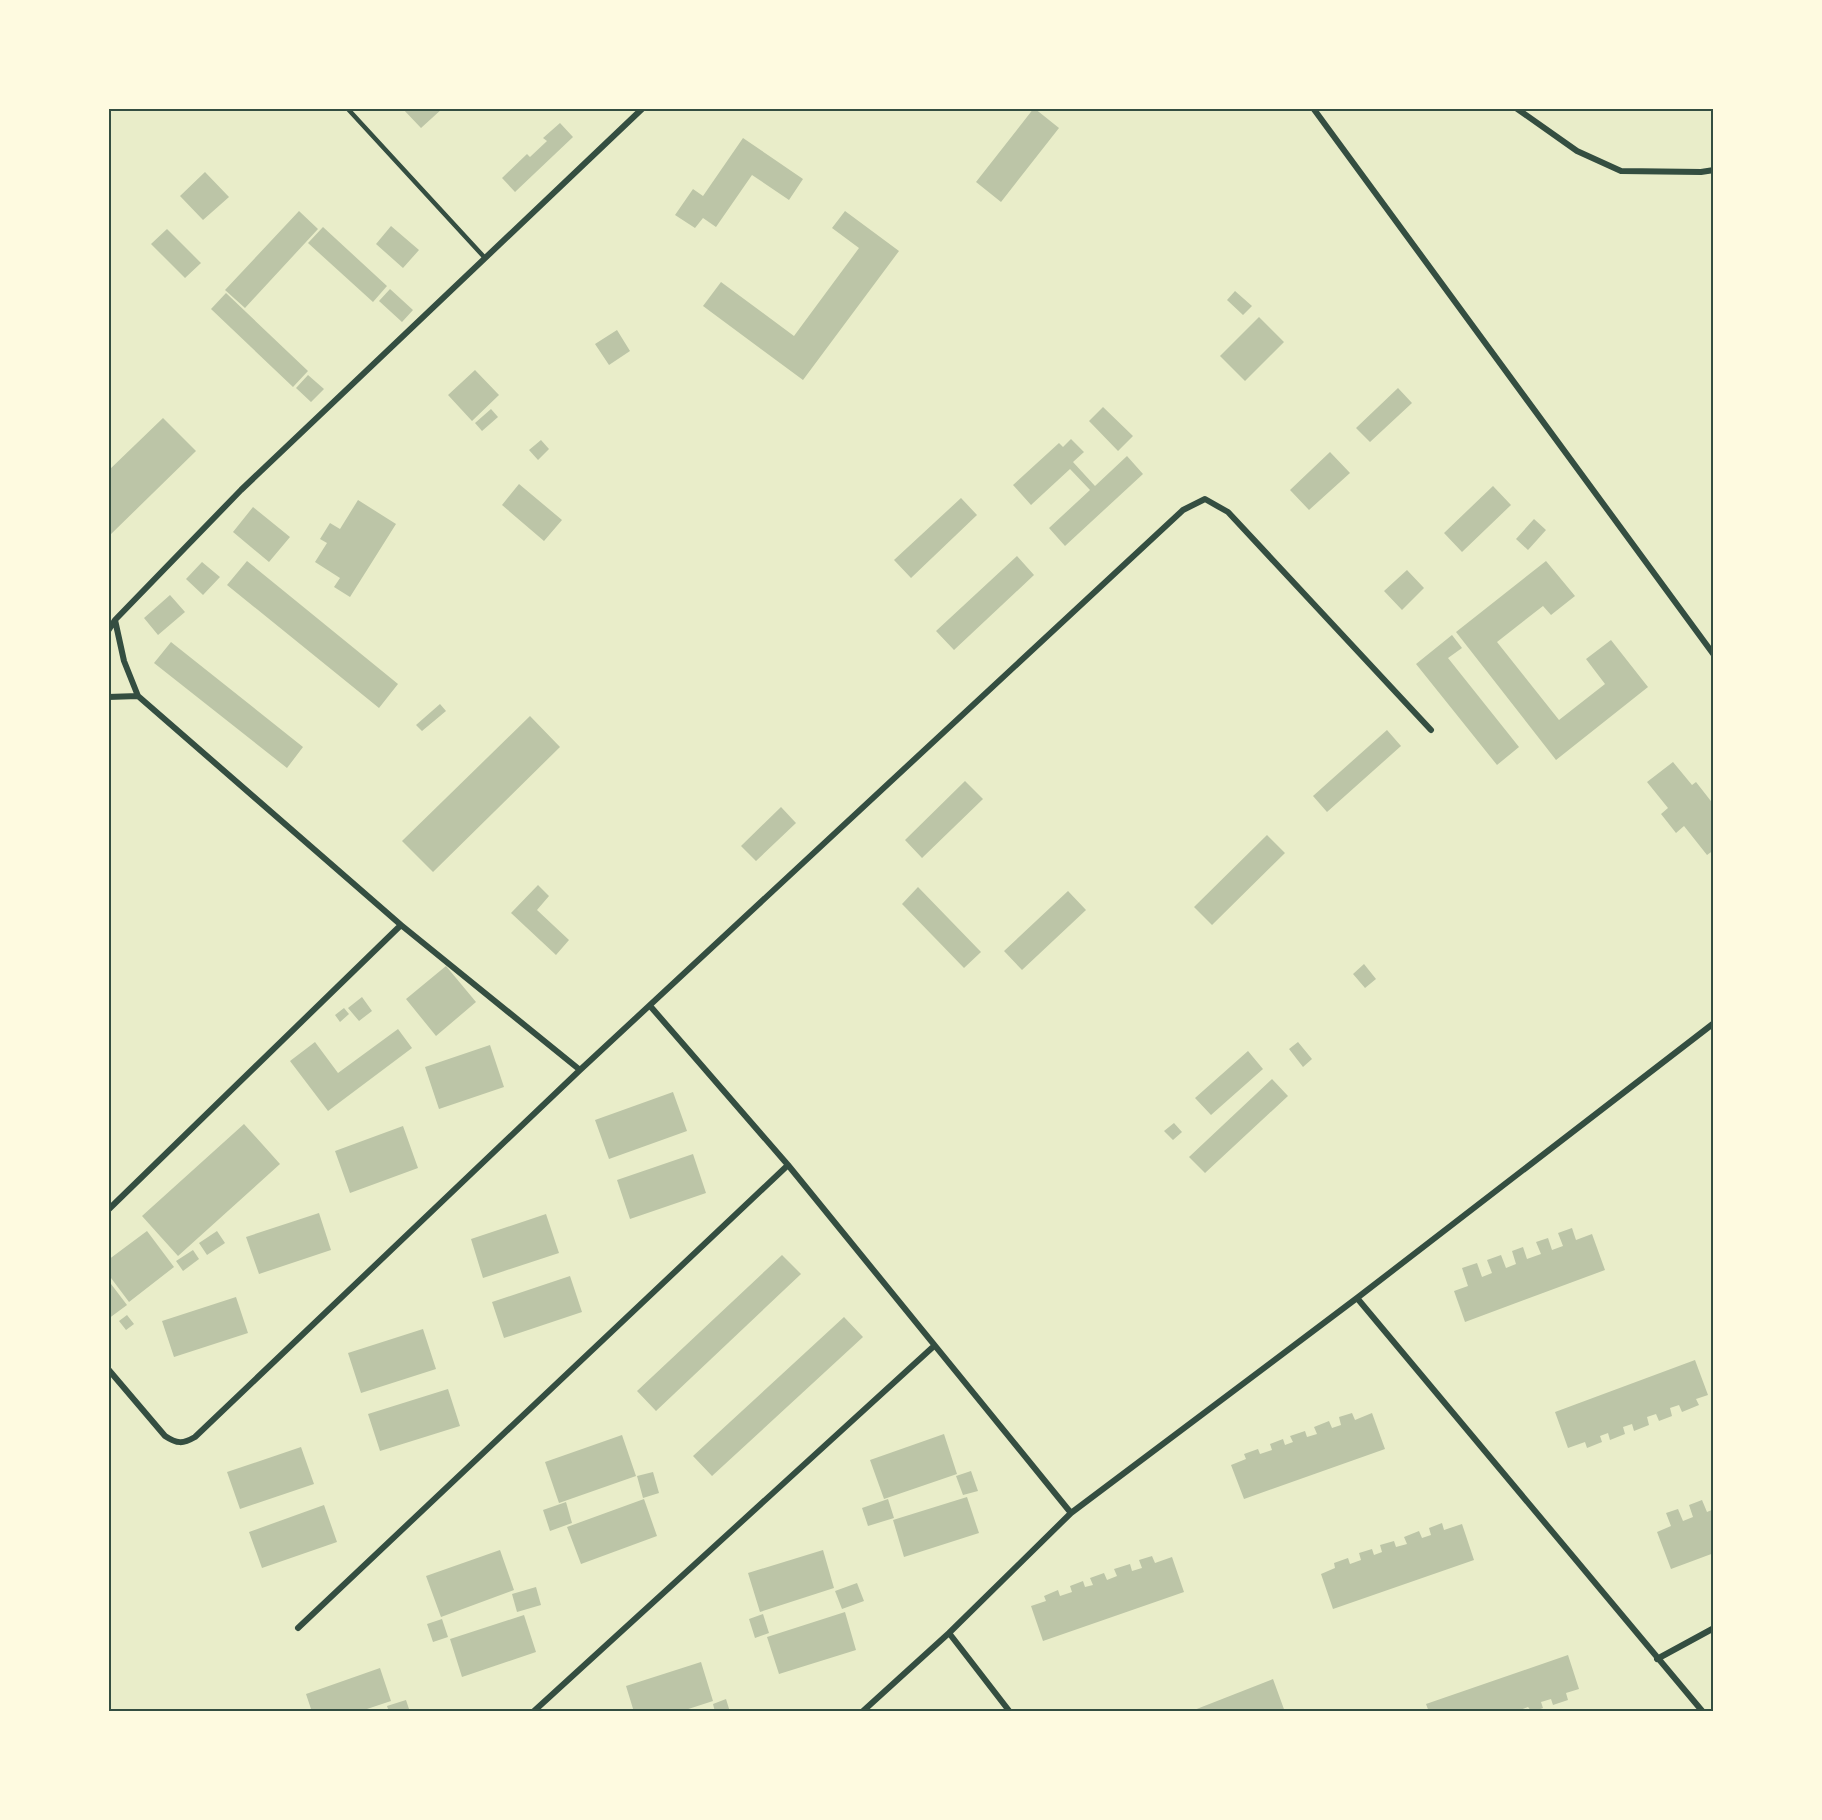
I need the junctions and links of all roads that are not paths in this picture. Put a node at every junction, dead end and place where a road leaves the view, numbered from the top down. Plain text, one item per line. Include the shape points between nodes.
1 (347, 108) edge
2 (643, 108) edge
3 (1313, 108) edge
4 (1516, 108) edge
5 (1714, 170) edge
6 (485, 258) junction
7 (116, 620) junction
8 (108, 631) edge
9 (1714, 655) edge
10 (138, 696) junction
11 (108, 697) edge
12 (1431, 730) dead end
13 (401, 925) junction
14 (651, 1007) junction
15 (1714, 1023) edge
16 (580, 1070) junction
17 (788, 1164) junction
18 (108, 1210) edge
19 (1357, 1298) junction
20 (934, 1346) junction
21 (108, 1369) edge
22 (1071, 1513) junction
23 (298, 1628) dead end
24 (1714, 1628) edge
25 (949, 1634) junction
26 (1658, 1659) junction
27 (533, 1712) edge
28 (862, 1712) edge
29 (1010, 1712) edge
30 (1703, 1712) edge

1 - 6 lane
2 - 6 street
3 - 9 street
4 - 5 street via 1577,151 1621,171
6 - 7 street via 241,490
7 - 8 street
7 - 10 street via 124,660
10 - 11 street
10 - 13 street
12 - 14 street via 1228,512 1204,499 1183,510
13 - 16 street
13 - 18 street
14 - 16 street
14 - 17 street
15 - 19 street
16 - 21 street via 195,1437 176,1443 165,1436
17 - 20 street
17 - 23 street
19 - 22 street
19 - 26 street
20 - 22 street
20 - 27 street
22 - 25 street
24 - 26 street
25 - 28 street
25 - 29 street
26 - 30 street

